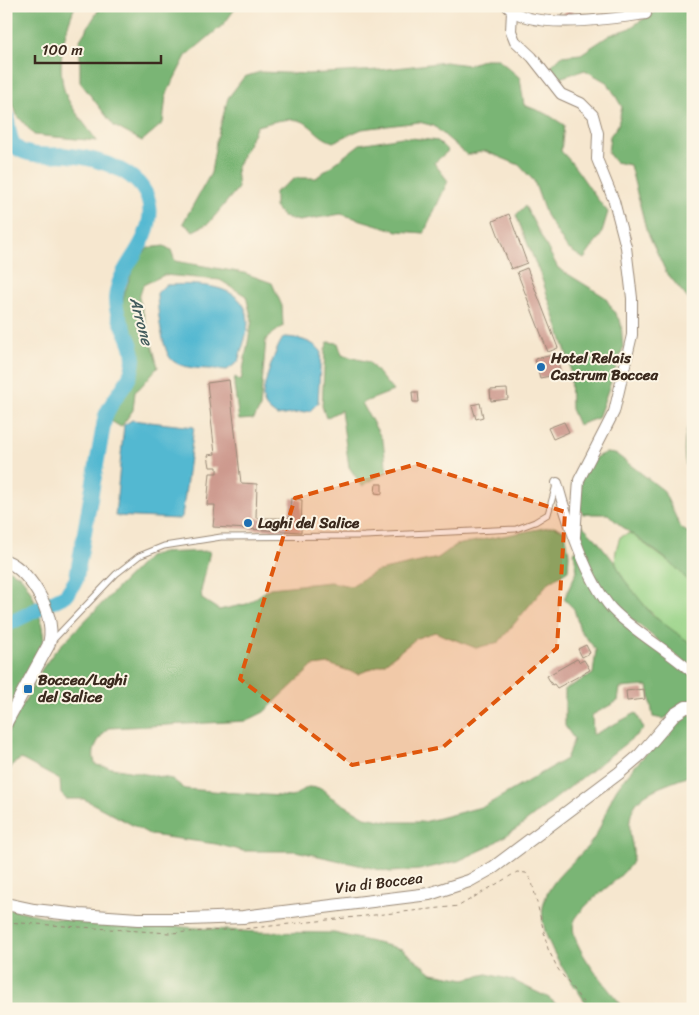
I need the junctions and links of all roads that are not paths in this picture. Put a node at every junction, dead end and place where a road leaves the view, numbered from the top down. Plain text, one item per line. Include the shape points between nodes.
1 (510, 8) edge
2 (646, 14) dead end
3 (557, 483) joint
4 (575, 536) junction
5 (6, 561) edge
6 (48, 646) junction
7 (693, 674) edge
8 (693, 707) edge
9 (6, 723) edge
10 (6, 904) edge

1 - 2 street via 525,17 569,22
1 - 4 street via 515,41 561,94 581,103 593,115 598,133 597,160 623,229 630,281 632,336 624,375 611,420 579,480
3 - 4 street
3 - 6 lane via 548,514 516,529 365,536 221,537 152,550 116,574
4 - 7 street via 593,578 612,608
5 - 6 street via 22,570 37,589 50,628
6 - 9 street
8 - 10 street, Via di Boccea via 675,714 640,755 619,773 494,867 470,880 429,894 243,916 189,918 80,915

